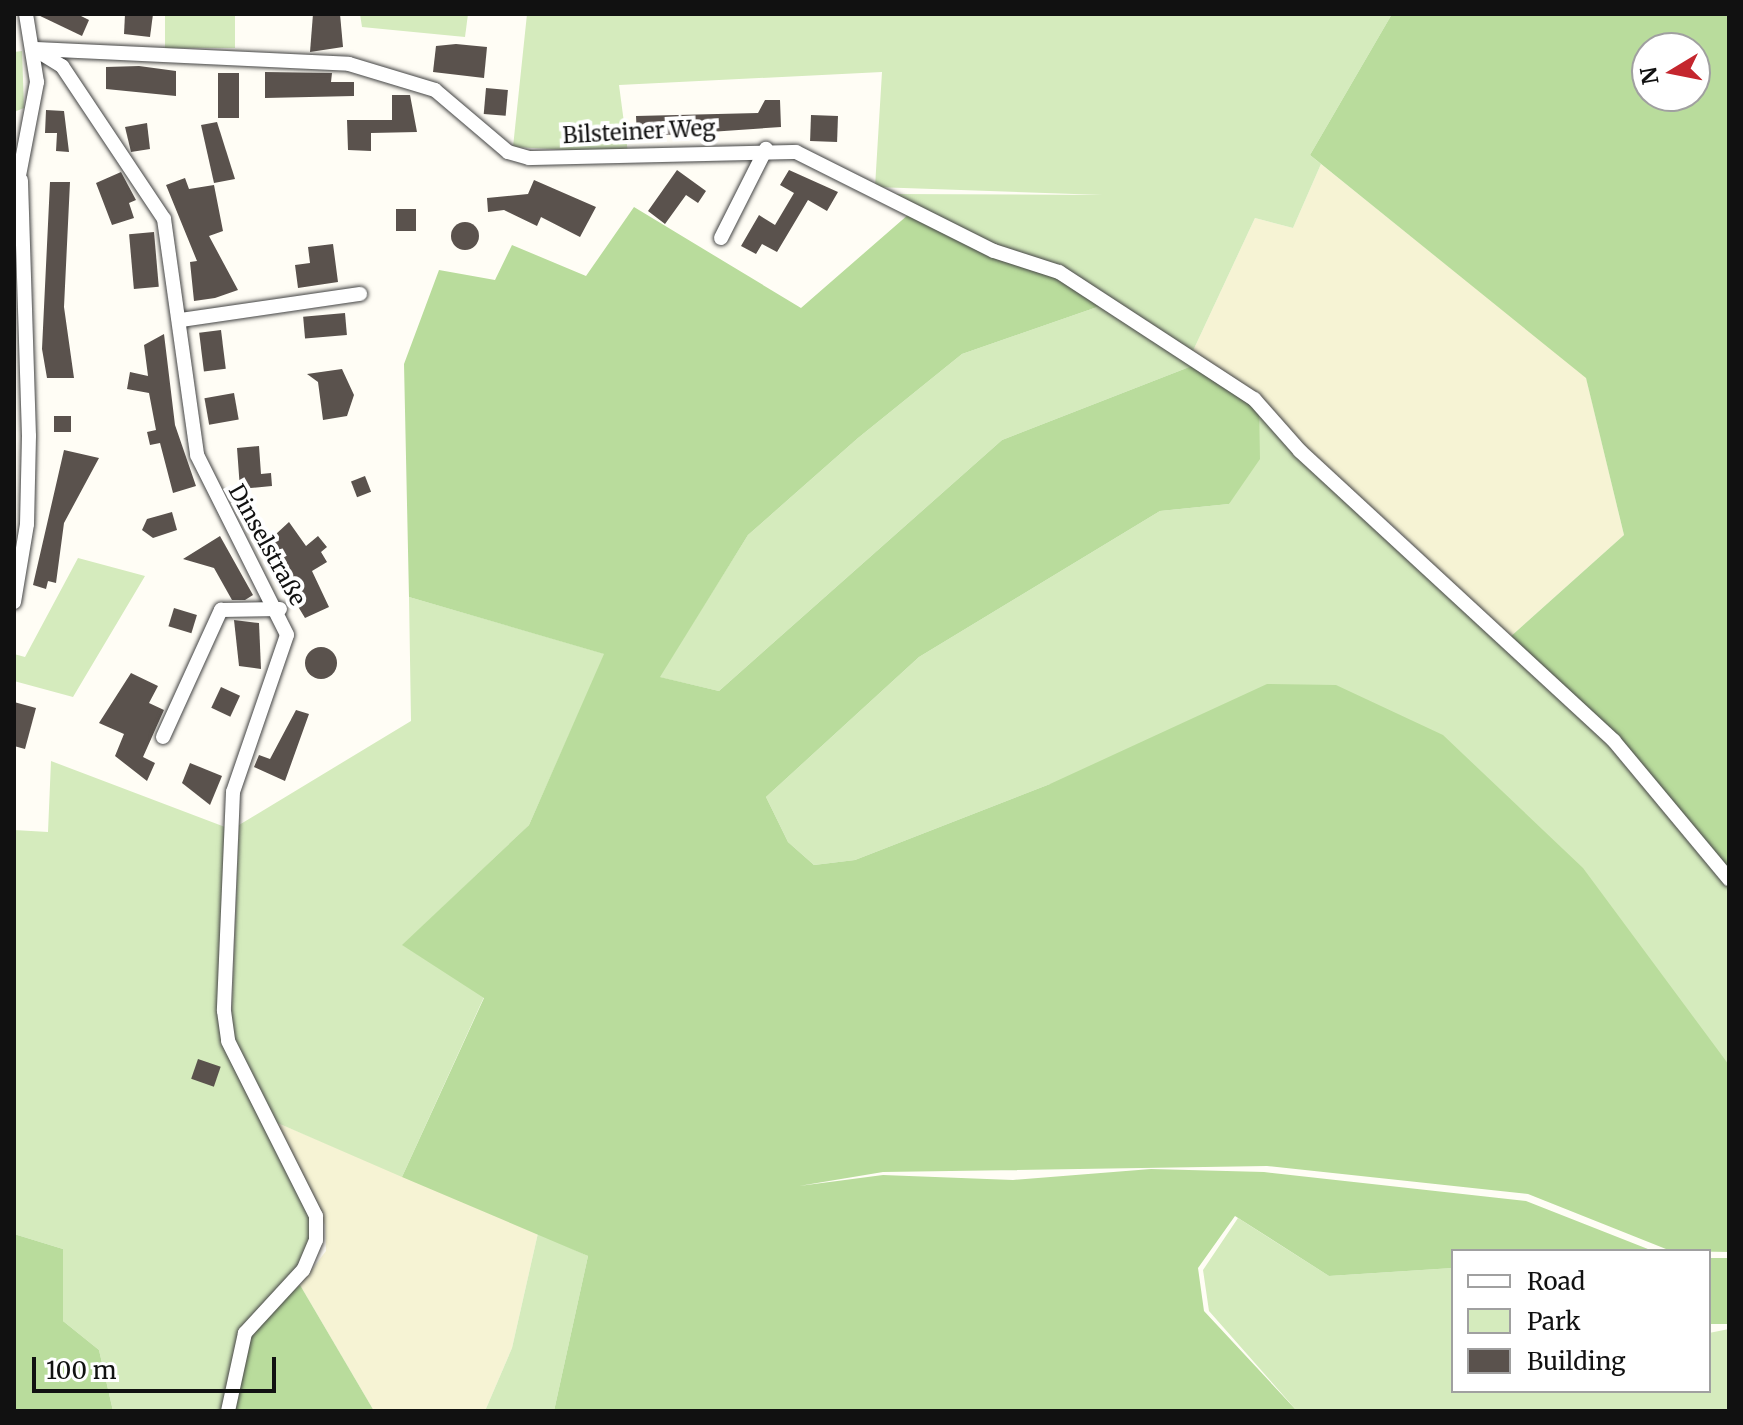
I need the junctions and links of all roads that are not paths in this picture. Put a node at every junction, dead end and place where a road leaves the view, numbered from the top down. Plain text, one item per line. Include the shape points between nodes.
1 (26, 14) edge
2 (36, 49) junction
3 (766, 149) junction
4 (17, 184) edge
5 (721, 238) dead end
6 (360, 294) dead end
7 (181, 320) junction
8 (14, 602) edge
9 (280, 609) junction
10 (163, 737) dead end
11 (1729, 879) edge
12 (228, 1411) edge

1 - 2 street
2 - 3 street, Bilsteiner Weg via 349,64 435,90 508,152 529,158
2 - 4 street
2 - 7 street, Dinselstraße via 62,66 157,207
3 - 5 street
3 - 11 street, Bilsteiner Weg via 828,164 994,251 1059,272 1254,399 1300,451 1614,741
4 - 8 street via 29,436 27,524
6 - 7 street
7 - 9 street, Dinselstraße via 197,455
9 - 10 street via 221,610
9 - 12 street, Dinselstraße via 285,653 231,804 224,1027 316,1216 316,1240 303,1270 245,1333

